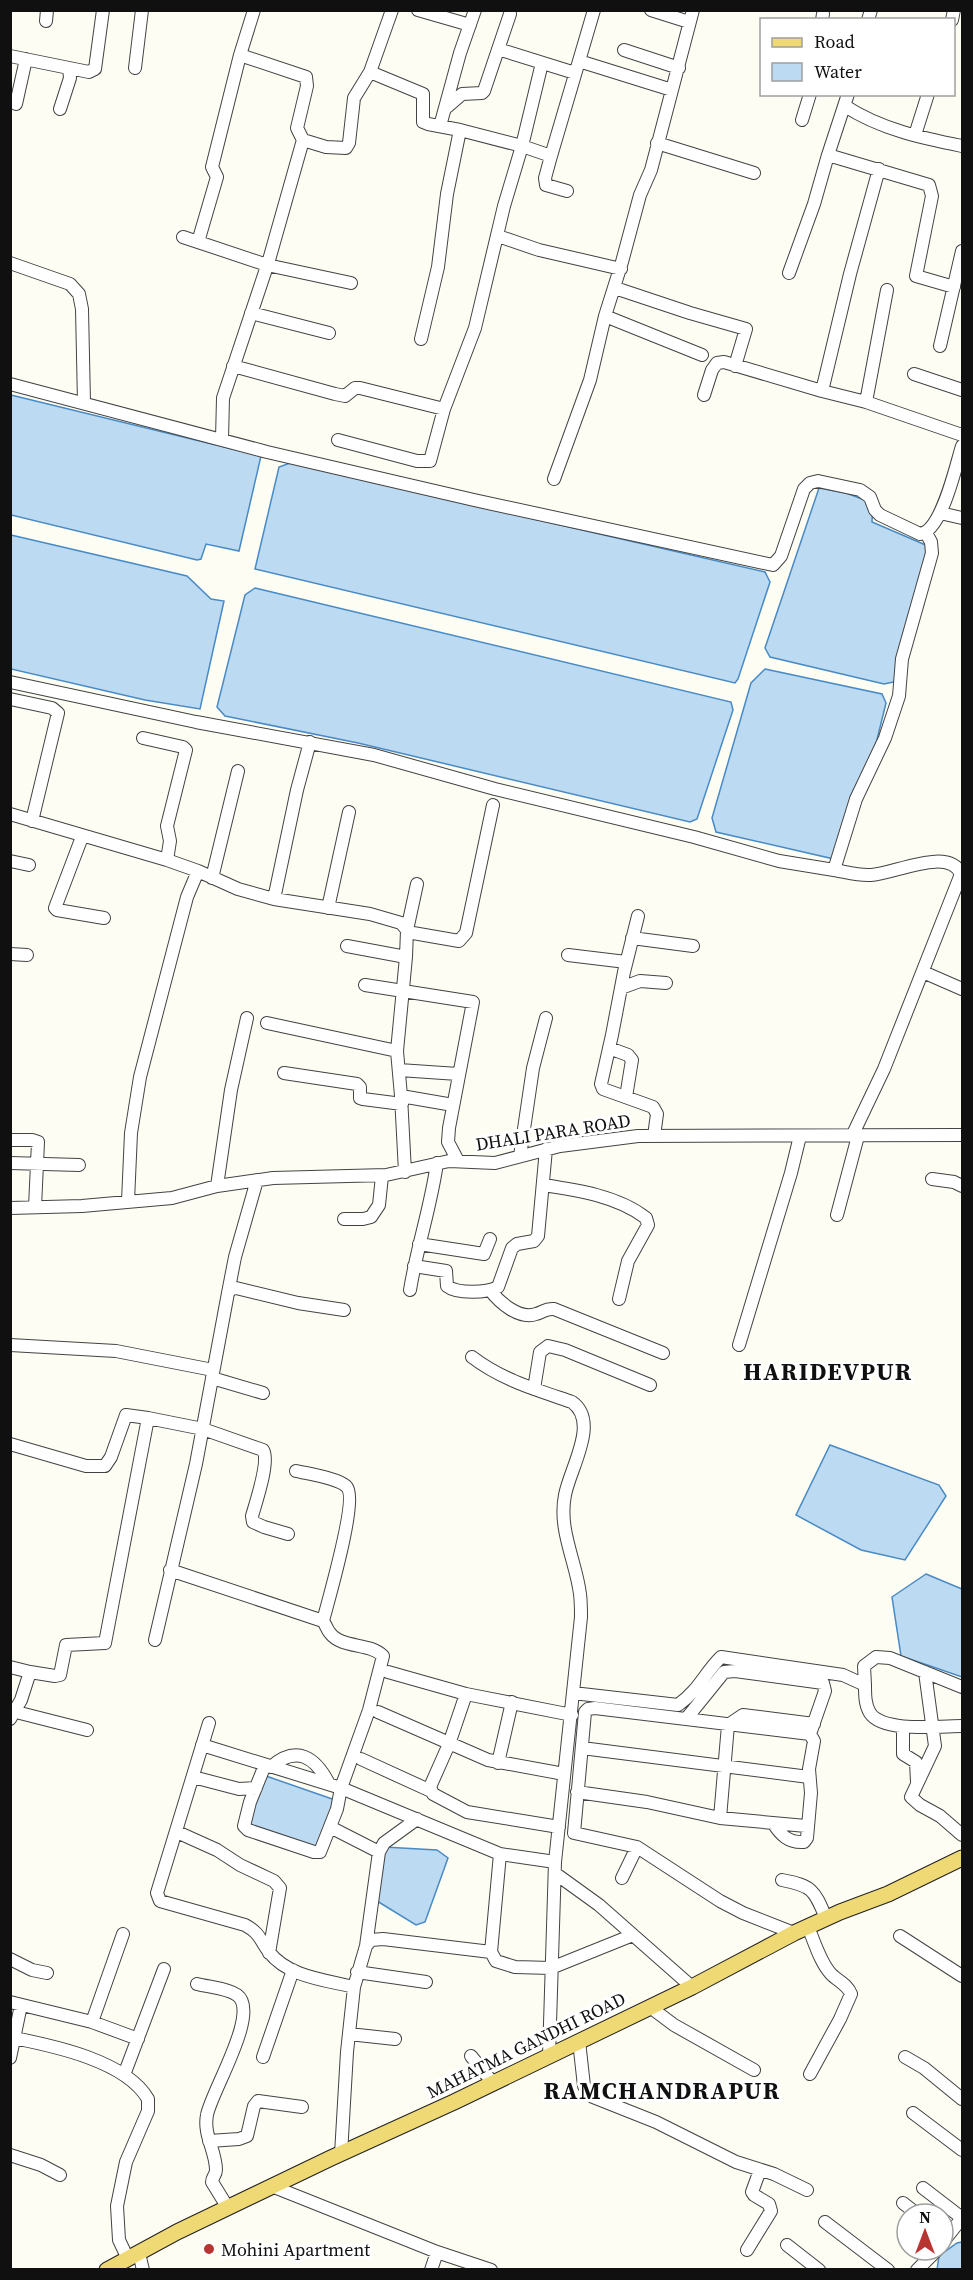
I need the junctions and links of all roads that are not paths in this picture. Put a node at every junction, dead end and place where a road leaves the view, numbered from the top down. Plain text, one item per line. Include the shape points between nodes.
1 (103, 10) edge
2 (142, 10) edge
3 (254, 10) edge
4 (392, 10) edge
5 (418, 10) edge
6 (475, 10) edge
7 (594, 10) edge
8 (651, 10) edge
9 (510, 14) dead end
10 (691, 16) edge
11 (470, 25) junction
12 (498, 49) junction
13 (624, 50) dead end
14 (240, 55) junction
15 (10, 56) edge
16 (26, 59) junction
17 (542, 63) junction
18 (577, 67) junction
19 (69, 68) junction
20 (135, 68) dead end
21 (679, 68) junction
22 (370, 72) junction
23 (672, 90) junction
24 (809, 96) edge
25 (927, 96) edge
26 (846, 100) edge
27 (16, 104) dead end
28 (447, 107) junction
29 (60, 109) dead end
30 (802, 120) dead end
31 (440, 126) junction
32 (460, 130) junction
33 (915, 135) junction
34 (303, 140) junction
35 (657, 143) junction
36 (522, 146) junction
37 (963, 146) edge
38 (828, 155) junction
39 (550, 156) junction
40 (879, 169) junction
41 (754, 173) dead end
42 (567, 191) dead end
43 (498, 236) junction
44 (183, 237) dead end
45 (198, 242) junction
46 (963, 251) edge
47 (10, 263) edge
48 (267, 265) junction
49 (621, 268) junction
50 (789, 273) dead end
51 (351, 282) dead end
52 (954, 287) junction
53 (615, 288) junction
54 (886, 290) dead end
55 (251, 313) junction
56 (605, 316) junction
57 (329, 333) dead end
58 (421, 339) dead end
59 (940, 346) dead end
60 (702, 355) dead end
61 (233, 366) junction
62 (735, 366) junction
63 (914, 374) dead end
64 (10, 384) edge
65 (963, 390) edge
66 (822, 391) junction
67 (704, 395) dead end
68 (866, 402) junction
69 (84, 403) junction
70 (444, 409) junction
71 (963, 435) edge
72 (222, 439) junction
73 (339, 440) dead end
74 (962, 448) edge
75 (554, 479) dead end
76 (940, 513) junction
77 (963, 518) edge
78 (926, 533) junction
79 (10, 682) edge
80 (10, 699) edge
81 (143, 738) dead end
82 (310, 742) junction
83 (238, 771) dead end
84 (494, 805) dead end
85 (349, 812) dead end
86 (10, 814) edge
87 (32, 821) junction
88 (82, 837) junction
89 (167, 860) junction
90 (10, 861) edge
91 (29, 865) dead end
92 (834, 870) junction
93 (198, 871) junction
94 (213, 878) junction
95 (417, 884) dead end
96 (274, 899) junction
97 (328, 908) junction
98 (638, 916) dead end
99 (104, 918) dead end
100 (406, 930) junction
101 (632, 938) junction
102 (347, 946) dead end
103 (693, 946) dead end
104 (10, 954) edge
105 (568, 955) dead end
106 (27, 956) dead end
107 (406, 957) junction
108 (626, 962) junction
109 (923, 972) junction
110 (666, 983) dead end
111 (365, 985) dead end
112 (621, 988) junction
113 (963, 989) edge
114 (403, 990) junction
115 (247, 1018) dead end
116 (546, 1018) dead end
117 (267, 1023) dead end
118 (609, 1048) junction
119 (397, 1051) junction
120 (399, 1070) junction
121 (284, 1072) dead end
122 (458, 1074) junction
123 (626, 1097) junction
124 (402, 1100) junction
125 (453, 1105) junction
126 (963, 1135) edge
127 (654, 1136) junction
128 (800, 1136) junction
129 (855, 1136) junction
130 (10, 1140) edge
131 (546, 1149) junction
132 (520, 1156) junction
133 (458, 1161) junction
134 (10, 1163) edge
135 (436, 1163) junction
136 (38, 1164) junction
137 (79, 1165) dead end
138 (405, 1172) junction
139 (382, 1176) junction
140 (932, 1179) dead end
141 (257, 1180) junction
142 (543, 1185) junction
143 (217, 1186) junction
144 (963, 1186) edge
145 (128, 1202) junction
146 (35, 1207) junction
147 (10, 1208) edge
148 (837, 1215) dead end
149 (344, 1219) dead end
150 (490, 1239) dead end
151 (419, 1244) junction
152 (414, 1266) junction
153 (410, 1290) dead end
154 (490, 1290) junction
155 (228, 1293) junction
156 (619, 1299) dead end
157 (344, 1310) dead end
158 (10, 1345) edge
159 (738, 1345) dead end
160 (663, 1353) dead end
161 (472, 1357) dead end
162 (213, 1374) junction
163 (650, 1385) dead end
164 (534, 1389) junction
165 (264, 1393) dead end
166 (148, 1418) junction
167 (203, 1429) junction
168 (10, 1444) edge
169 (297, 1472) dead end
170 (288, 1534) dead end
171 (170, 1570) junction
172 (322, 1621) junction
173 (155, 1640) dead end
174 (10, 1667) edge
175 (30, 1672) junction
176 (388, 1672) dead end
177 (925, 1672) junction
178 (865, 1685) junction
179 (963, 1687) edge
180 (573, 1693) junction
181 (465, 1694) junction
182 (512, 1702) junction
183 (378, 1712) dead end
184 (572, 1715) junction
185 (13, 1716) edge
186 (686, 1719) junction
187 (209, 1723) dead end
188 (728, 1725) junction
189 (934, 1726) junction
190 (963, 1726) edge
191 (903, 1728) junction
192 (812, 1729) junction
193 (87, 1730) dead end
194 (449, 1744) junction
195 (202, 1745) junction
196 (582, 1748) junction
197 (361, 1759) dead end
198 (498, 1763) junction
199 (268, 1766) junction
200 (724, 1767) junction
201 (564, 1774) junction
202 (193, 1777) junction
203 (809, 1777) junction
204 (917, 1782) junction
205 (335, 1786) junction
206 (256, 1788) junction
207 (431, 1791) junction
208 (578, 1792) junction
209 (720, 1818) junction
210 (417, 1819) junction
211 (330, 1827) junction
212 (559, 1827) junction
213 (177, 1832) junction
214 (963, 1835) edge
215 (637, 1847) junction
216 (379, 1852) junction
217 (500, 1854) junction
218 (963, 1858) edge
219 (555, 1868) junction
220 (622, 1878) dead end
221 (782, 1880) dead end
222 (826, 1918) junction
223 (808, 1927) junction
224 (794, 1933) junction
225 (123, 1934) dead end
226 (633, 1935) junction
227 (900, 1936) dead end
228 (366, 1946) junction
229 (491, 1952) junction
230 (269, 1953) junction
231 (10, 1959) edge
232 (550, 1968) junction
233 (164, 1969) dead end
234 (293, 1970) junction
235 (357, 1972) junction
236 (47, 1974) dead end
237 (963, 1976) edge
238 (426, 1982) dead end
239 (197, 1984) dead end
240 (354, 1987) junction
241 (692, 1987) junction
242 (16, 2003) edge
243 (650, 2007) junction
244 (92, 2022) junction
245 (349, 2034) junction
246 (14, 2038) junction
247 (138, 2039) junction
248 (395, 2039) dead end
249 (579, 2041) junction
250 (471, 2056) dead end
251 (549, 2056) junction
252 (263, 2057) dead end
253 (905, 2057) dead end
254 (10, 2058) edge
255 (754, 2070) dead end
256 (810, 2074) dead end
257 (124, 2075) junction
258 (494, 2083) junction
259 (963, 2099) edge
260 (302, 2107) dead end
261 (913, 2113) dead end
262 (209, 2141) junction
263 (963, 2150) edge
264 (341, 2154) junction
265 (10, 2155) edge
266 (760, 2170) junction
267 (60, 2175) dead end
268 (274, 2187) junction
269 (923, 2188) dead end
270 (807, 2190) dead end
271 (228, 2208) junction
272 (962, 2218) edge
273 (825, 2223) dead end
274 (787, 2245) dead end
275 (747, 2250) dead end
276 (437, 2252) junction
277 (134, 2256) junction
278 (107, 2270) edge
279 (143, 2270) edge
280 (431, 2270) edge
281 (491, 2270) edge
282 (819, 2270) edge
283 (888, 2270) edge

1 - 19 street via 95,69 89,72
2 - 20 street
3 - 14 street
4 - 22 street
5 - 11 street
6 - 11 street
7 - 18 street
8 - 10 street
9 - 12 street
10 - 21 street
11 - 28 street
12 - 17 street
12 - 28 street via 483,92 462,94
13 - 21 street
14 - 34 street via 306,77 297,128
14 - 45 street via 212,167 217,177
15 - 16 street
16 - 19 street
16 - 27 street
17 - 18 street
17 - 36 street
18 - 23 street
18 - 39 street
19 - 29 street via 70,78
21 - 23 street
22 - 31 street via 423,94 423,122
22 - 34 street via 354,98 346,148
23 - 35 street
24 - 30 street
25 - 33 street
26 - 33 street via 885,126
26 - 38 street
28 - 31 street
31 - 32 street
32 - 36 street
32 - 58 street via 438,267
33 - 37 street
34 - 48 street
35 - 41 street
35 - 49 street
36 - 39 street
36 - 43 street
38 - 40 street
38 - 50 street
39 - 42 street via 546,185
40 - 52 street via 931,188 916,276
40 - 66 street
43 - 49 street via 539,250
43 - 70 street via 475,328
44 - 45 street
45 - 48 street
46 - 52 street
47 - 69 street via 70,284 79,294
48 - 51 street
48 - 55 street
49 - 53 street
52 - 59 street
53 - 56 street
53 - 62 street via 746,329
54 - 68 street
55 - 57 street
55 - 61 street
56 - 60 street
56 - 75 street via 590,380
61 - 70 street via 335,394 345,396 360,388
61 - 72 street via 223,398
62 - 66 street
62 - 67 street via 717,363
63 - 65 street
64 - 69 street
66 - 68 street
68 - 71 street
69 - 72 street
70 - 73 street via 428,462
72 - 78 street via 474,500 772,565 781,556 804,489 818,481 860,490 886,519
74 - 76 street
76 - 77 street
76 - 78 street
78 - 92 street via 932,553 902,659 899,696 885,738 856,799
79 - 82 street
80 - 87 street via 52,708 58,713
81 - 89 street via 186,750 167,826 171,841
82 - 92 street via 374,755 779,861
82 - 96 street
83 - 94 street
84 - 100 street via 463,938 453,940
85 - 97 street
86 - 87 street
87 - 88 street
88 - 89 street
88 - 99 street via 55,908
89 - 93 street
90 - 91 street
92 - 109 street via 871,875 946,861 958,867 961,874
93 - 94 street
93 - 145 street via 187,897 140,1077 131,1133
94 - 96 street
95 - 100 street
96 - 97 street
97 - 100 street via 394,920
98 - 101 street
100 - 107 street
101 - 103 street
101 - 108 street
102 - 107 street
104 - 106 street
105 - 108 street
107 - 114 street
108 - 112 street
109 - 113 street
109 - 129 street
110 - 112 street via 640,981
111 - 114 street
112 - 118 street
114 - 119 street
114 - 122 street via 473,1002
115 - 143 street via 229,1100
116 - 132 street via 533,1068
117 - 119 street
118 - 123 street via 633,1060
118 - 123 street via 602,1087
119 - 120 street
120 - 122 street
120 - 124 street
121 - 124 street via 357,1084 363,1099
122 - 125 street
123 - 127 street via 656,1110
124 - 125 street
124 - 138 street
125 - 133 street via 448,1142
126 - 129 street, DHALI PARA ROAD
127 - 128 street, DHALI PARA ROAD
127 - 131 street, DHALI PARA ROAD via 607,1138
128 - 129 street, DHALI PARA ROAD
128 - 159 street
129 - 148 street
130 - 136 street via 38,1142
131 - 132 street, DHALI PARA ROAD
131 - 142 street
132 - 133 street, DHALI PARA ROAD via 495,1163
133 - 135 street, DHALI PARA ROAD
134 - 136 street
135 - 138 street, DHALI PARA ROAD
135 - 151 street
136 - 137 street
136 - 146 street
138 - 139 street, DHALI PARA ROAD
139 - 141 street, DHALI PARA ROAD
139 - 149 street via 379,1205 371,1217
140 - 144 street
141 - 143 street, DHALI PARA ROAD
141 - 155 street
142 - 154 street via 537,1240 514,1246 501,1282
142 - 156 street via 593,1194 646,1218 648,1224 628,1261
143 - 145 street, DHALI PARA ROAD via 172,1198
145 - 146 street, DHALI PARA ROAD
146 - 147 street, DHALI PARA ROAD
150 - 151 street via 484,1254
151 - 152 street
152 - 153 street
152 - 154 street via 444,1269 447,1286 453,1290
154 - 160 street via 503,1304 520,1312 533,1315 554,1309
155 - 157 street via 236,1288
155 - 162 street
158 - 162 street via 116,1351
161 - 164 street via 498,1374
162 - 165 street
162 - 167 street
163 - 164 street via 548,1346 540,1352
164 - 180 street via 572,1402 584,1414 584,1433 562,1510 580,1593
166 - 167 street
166 - 168 street via 126,1415 105,1466 87,1466
166 - 175 street via 105,1643 66,1645 60,1675
167 - 170 street via 263,1450 266,1464 252,1516 254,1522
167 - 171 street
169 - 172 street via 340,1482 350,1492 340,1555
171 - 172 street
171 - 173 street
172 - 205 street via 330,1634 340,1640 383,1656 369,1710
174 - 175 street
175 - 185 street
176 - 181 street
177 - 178 street via 890,1658 876,1657 864,1666
177 - 179 street
177 - 189 street
178 - 180 street via 843,1675 721,1658 693,1695 678,1705
178 - 191 street via 871,1715
180 - 184 street
181 - 182 street
181 - 194 street
182 - 184 street
182 - 198 street
183 - 194 street
184 - 201 street
185 - 193 street
186 - 188 street
186 - 192 street via 724,1672 735,1671 823,1683 825,1690
186 - 196 street via 592,1707 584,1716
187 - 195 street
188 - 192 street
188 - 200 street
189 - 190 street
189 - 191 street
189 - 204 street via 934,1752
191 - 204 street via 903,1754 916,1762
192 - 203 street
194 - 198 street
194 - 207 street
195 - 199 street
195 - 202 street
196 - 200 street
196 - 208 street
197 - 207 street
198 - 201 street
199 - 205 street
199 - 205 street via 284,1757 301,1756 317,1765
199 - 206 street
200 - 203 street
200 - 209 street
201 - 212 street
202 - 206 street via 239,1789
202 - 213 street
203 - 209 street via 811,1792 804,1842 788,1840 773,1823
204 - 214 street via 912,1800
205 - 210 street
205 - 211 street
206 - 211 street via 243,1823 248,1830 318,1852
207 - 212 street via 467,1812
208 - 209 street
208 - 215 street via 574,1833
210 - 216 street via 384,1843
210 - 217 street
211 - 216 street
212 - 219 street
213 - 230 street via 217,1850 280,1888
213 - 230 street via 157,1898 245,1925 255,1930
215 - 220 street
215 - 224 street via 720,1901
216 - 228 street
217 - 219 street
217 - 229 street
218 - 222 main road, MAHATMA GANDHI ROAD
219 - 226 street
219 - 232 street
221 - 222 street via 813,1892
222 - 223 main road, MAHATMA GANDHI ROAD
223 - 224 main road, MAHATMA GANDHI ROAD
223 - 256 street via 824,1963 851,1994
224 - 241 main road, MAHATMA GANDHI ROAD
225 - 244 street
226 - 232 street
226 - 241 street
227 - 237 street
228 - 229 street via 371,1940 383,1939
228 - 235 street
229 - 232 street via 496,1961 515,1967
230 - 234 street
231 - 236 street
232 - 251 street
233 - 247 street
234 - 240 street
234 - 252 street
235 - 238 street
235 - 240 street
239 - 262 street via 236,1994 244,2010 240,2033 207,2112
240 - 245 street
241 - 243 main road, MAHATMA GANDHI ROAD
242 - 244 street
242 - 246 street
243 - 249 main road, MAHATMA GANDHI ROAD
243 - 255 street
244 - 247 street
245 - 248 street
245 - 264 street
246 - 254 street
246 - 257 street via 62,2048
247 - 257 street
249 - 251 main road, MAHATMA GANDHI ROAD
249 - 266 street via 584,2086 592,2097
250 - 258 street
251 - 258 main road, MAHATMA GANDHI ROAD
253 - 259 street
257 - 277 street via 146,2094 149,2105 126,2162 117,2206 119,2240
258 - 264 main road, MAHATMA GANDHI ROAD
260 - 262 street via 258,2101 247,2136
261 - 263 street
262 - 271 street via 216,2169 212,2182
264 - 268 main road, MAHATMA GANDHI ROAD
265 - 267 street
266 - 270 street
266 - 275 street via 752,2192 769,2204 771,2211
268 - 271 main road, MAHATMA GANDHI ROAD
268 - 276 street
269 - 272 street
271 - 277 main road, MAHATMA GANDHI ROAD
273 - 283 street
274 - 282 street
276 - 280 street
276 - 281 street
277 - 278 main road, MAHATMA GANDHI ROAD
277 - 279 street

